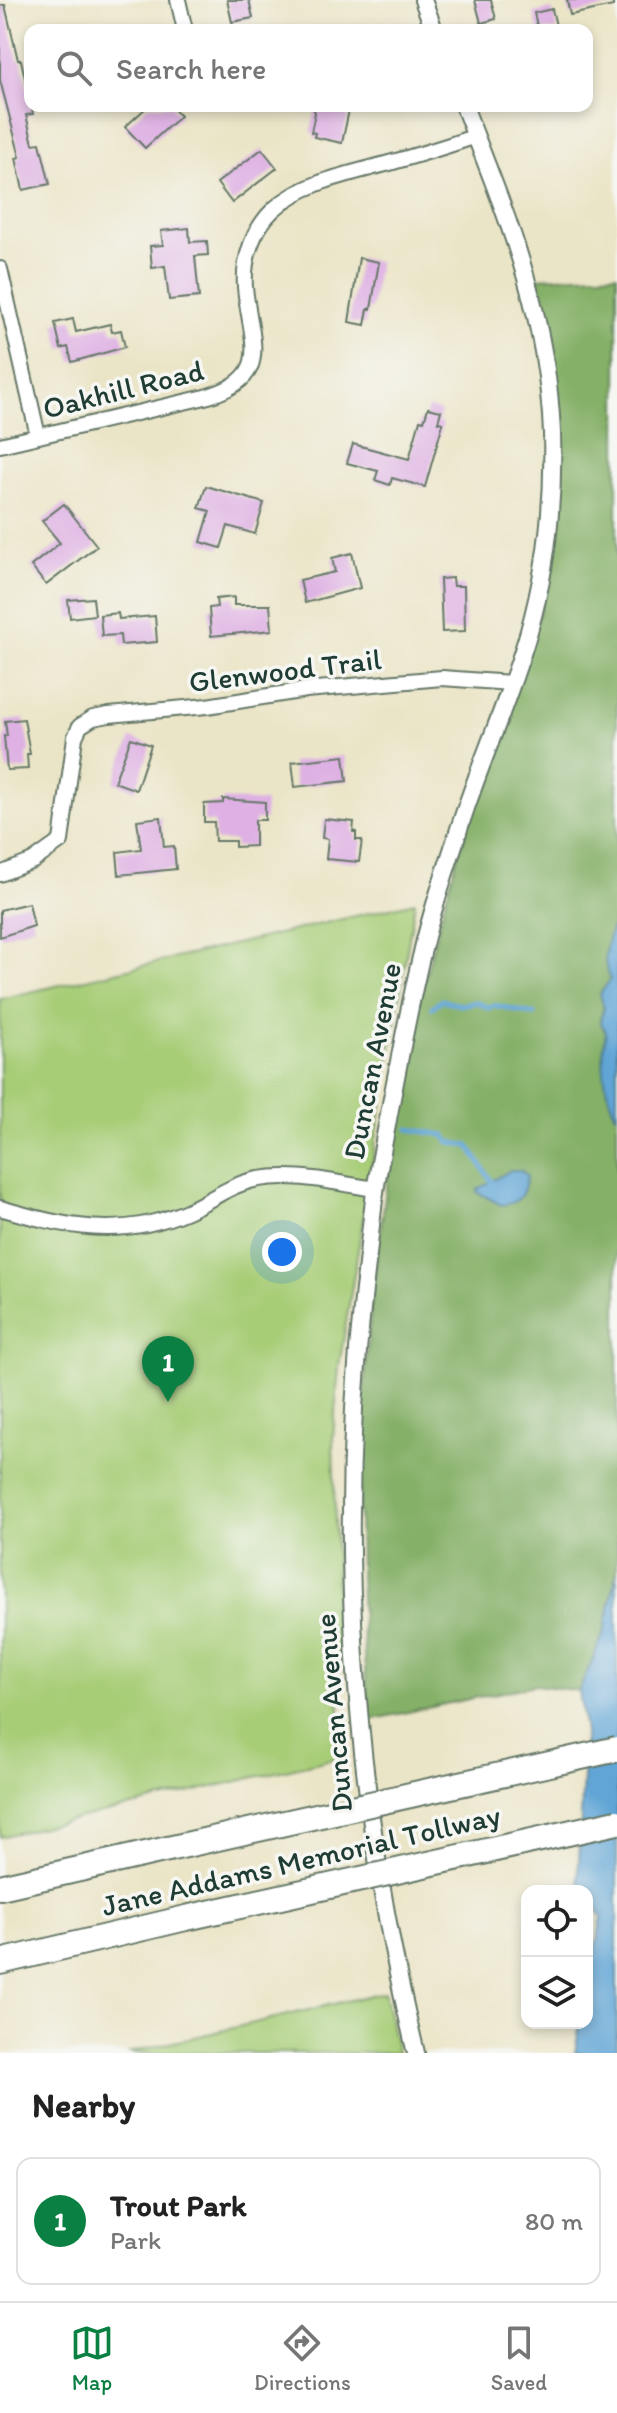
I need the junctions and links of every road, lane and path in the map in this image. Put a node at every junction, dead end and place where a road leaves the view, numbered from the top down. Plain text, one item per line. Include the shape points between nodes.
1 (178, 0) edge
2 (423, 0) edge
3 (184, 24) edge
4 (432, 24) edge
5 (466, 112) edge
6 (476, 136) junction
7 (0, 269) edge
8 (38, 436) junction
9 (0, 445) edge
10 (511, 683) junction
11 (0, 874) edge
12 (376, 1189) junction
13 (0, 1208) edge
14 (617, 1749) edge
15 (617, 1822) edge
16 (0, 1887) edge
17 (0, 1962) edge
18 (416, 2053) edge

1 - 3 street
2 - 4 street
5 - 6 street, Duncan Avenue
6 - 8 street, Oakhill Road via 327,181 273,210 254,235 246,260 254,358 231,387
6 - 10 street, Duncan Avenue via 532,295 552,433 543,568
7 - 8 street
8 - 9 street, Oakhill Road
10 - 11 street, Glenwood Trail via 442,678 93,718 75,737 61,841 33,861
10 - 12 street, Duncan Avenue via 423,949
12 - 13 street via 265,1178 236,1185 161,1221 122,1229 63,1223
12 - 18 street, Duncan Avenue via 352,1433 351,1588 365,1783 384,1909
14 - 16 highway, Jane Addams Memorial Tollway, bridge
15 - 17 highway, Jane Addams Memorial Tollway, bridge

